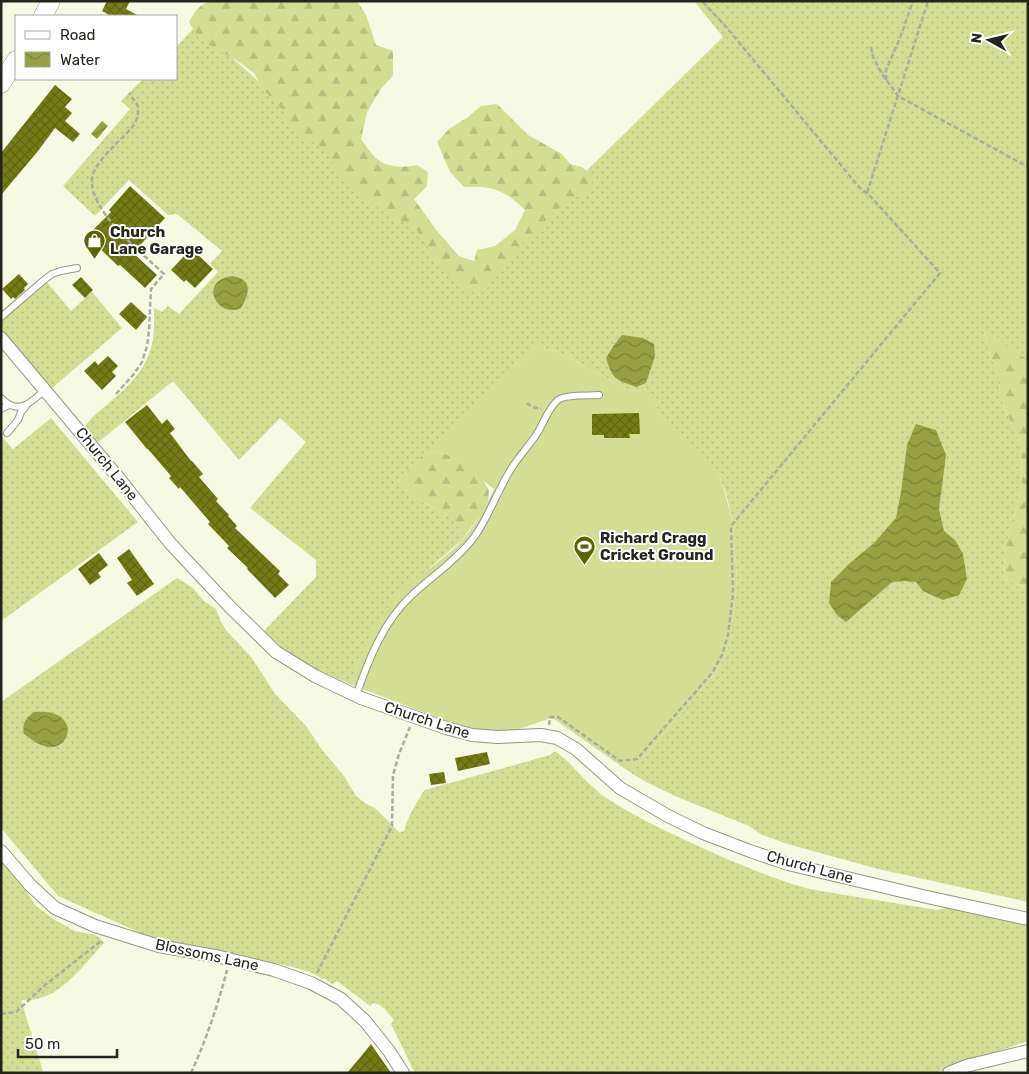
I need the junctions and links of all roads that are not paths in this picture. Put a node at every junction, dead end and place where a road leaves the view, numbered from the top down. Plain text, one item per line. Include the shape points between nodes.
1 (51, 1) edge
2 (44, 15) edge
3 (15, 62) edge
4 (1, 84) edge
5 (78, 268) dead end
6 (1, 317) edge
7 (1, 338) edge
8 (45, 390) junction
9 (599, 395) dead end
10 (1, 398) edge
11 (9, 405) junction
12 (26, 406) junction
13 (1, 409) edge
14 (7, 433) dead end
15 (356, 696) junction
16 (1, 851) edge
17 (1028, 919) edge
18 (1028, 1051) edge
19 (403, 1073) edge
20 (949, 1073) edge

1 - 2 street
3 - 4 street
5 - 6 lane via 52,274
7 - 8 street, Church Lane
8 - 12 lane
8 - 15 street, Church Lane via 170,544 230,607 276,652
9 - 15 lane via 558,400 512,468 476,534 398,609 372,656
10 - 11 lane
11 - 12 lane
11 - 13 lane
12 - 14 lane
15 - 17 street, Church Lane via 472,735 557,738 576,749 620,788 703,833 788,864
16 - 19 street, Blossoms Lane via 55,908 95,926 159,946 274,970 311,983 342,999 365,1021
18 - 20 street

